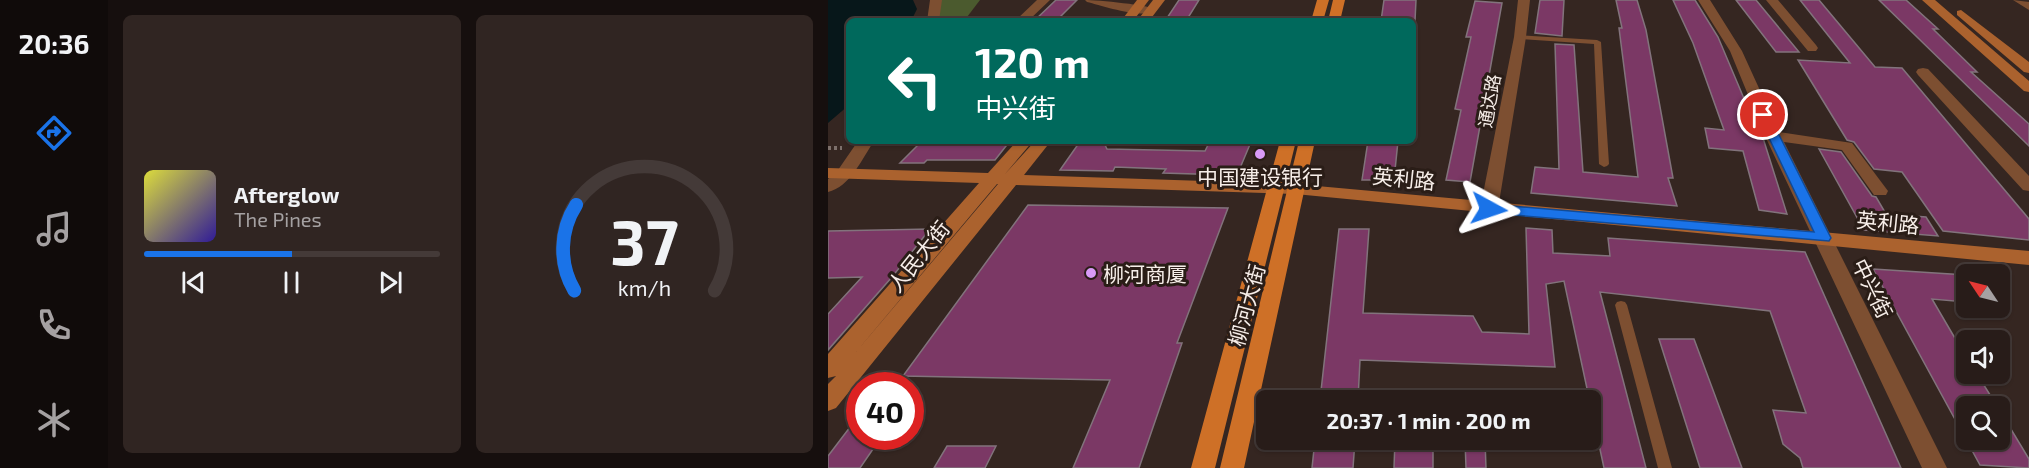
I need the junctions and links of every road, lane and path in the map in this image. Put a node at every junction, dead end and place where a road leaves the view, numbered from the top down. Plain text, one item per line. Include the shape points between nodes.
1 (936, 0) edge
2 (1044, 0) edge
3 (1159, 0) edge
4 (1323, 0) edge
5 (1339, 0) edge
6 (1524, 0) edge
7 (1704, 0) edge
8 (1772, 0) edge
9 (1928, 0) edge
10 (1946, 0) edge
11 (2019, 0) edge
12 (1094, 1) edge
13 (1140, 5) edge
14 (2029, 7) edge
15 (1151, 10) junction
16 (933, 18) edge
17 (1024, 18) edge
18 (1129, 18) edge
19 (1145, 18) edge
20 (1318, 18) edge
21 (1335, 18) edge
22 (1520, 37) junction
23 (1812, 48) dead end
24 (2026, 64) edge
25 (1923, 72) dead end
26 (2029, 88) edge
27 (1773, 136) junction
28 (863, 144) edge
29 (1023, 144) edge
30 (1040, 144) edge
31 (1288, 144) edge
32 (1306, 144) edge
33 (1604, 164) dead end
34 (836, 173) edge
35 (1001, 178) junction
36 (2029, 186) edge
37 (828, 187) edge
38 (1286, 188) junction
39 (1880, 191) dead end
40 (1489, 209) junction
41 (1824, 238) junction
42 (2029, 258) edge
43 (1621, 306) dead end
44 (828, 369) edge
45 (828, 401) edge
46 (1203, 468) edge
47 (1232, 468) edge
48 (1665, 468) edge
49 (1935, 468) edge

1 - 16 street
2 - 17 street
3 - 15 street
4 - 20 main road
5 - 21 main road
6 - 22 street, 通达路
7 - 27 street, 中兴街 via 1736,51
8 - 23 street
9 - 26 street
10 - 24 street
11 - 14 street
12 - 13 street
13 - 15 street
13 - 18 street
15 - 19 street
22 - 33 lane via 1597,42
22 - 40 street, 通达路
25 - 36 street
27 - 39 street via 1847,146
27 - 41 street, 中兴街
28 - 34 street
29 - 35 street, 人民大街
30 - 35 street, 人民大街
31 - 38 main road, 柳河大街
32 - 38 main road, 柳河大街
34 - 35 street, 英利路
34 - 37 street
35 - 38 street, 英利路
35 - 44 street, 人民大街
35 - 45 street, 人民大街
38 - 40 street, 英利路
38 - 46 main road, 柳河大街
38 - 47 main road, 柳河大街
40 - 41 street, 英利路
41 - 42 street, 英利路
41 - 49 street, 中兴街
43 - 48 lane

